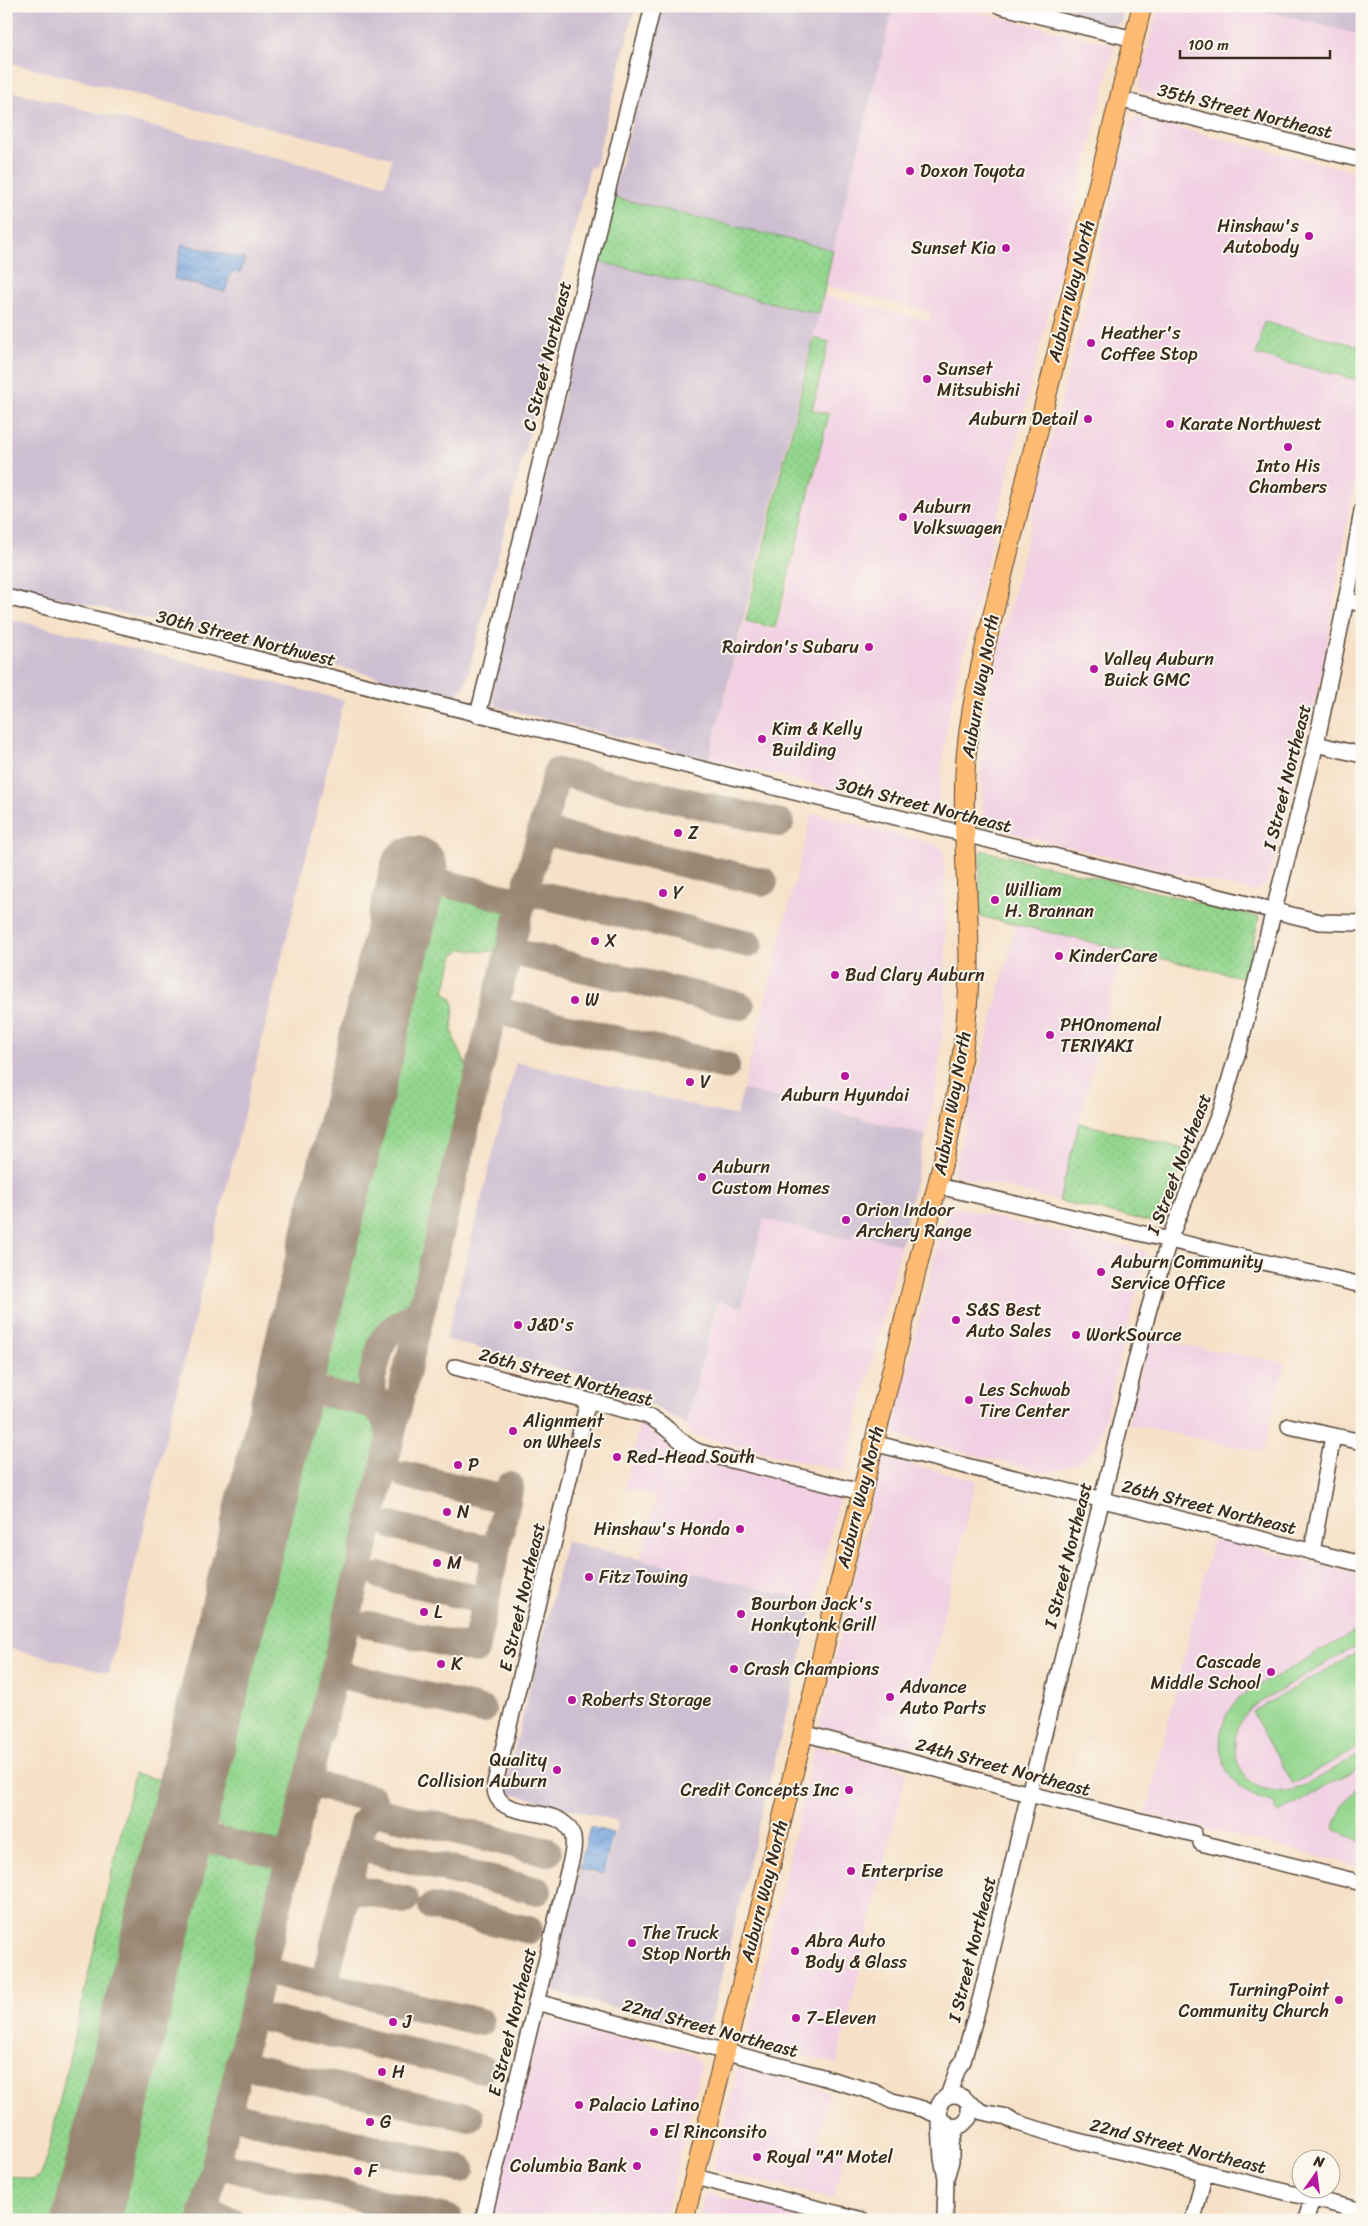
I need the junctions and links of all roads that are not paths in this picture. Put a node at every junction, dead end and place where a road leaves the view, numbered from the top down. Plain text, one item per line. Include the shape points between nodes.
1 (653, 6) edge
2 (1000, 6) edge
3 (1142, 6) edge
4 (1134, 40) junction
5 (1118, 99) junction
6 (1362, 160) edge
7 (1362, 511) edge
8 (1352, 592) edge
9 (6, 597) edge
10 (1362, 604) edge
11 (478, 715) junction
12 (1316, 744) junction
13 (1362, 755) edge
14 (965, 835) junction
15 (1273, 910) junction
16 (1362, 923) edge
17 (938, 1186) junction
18 (1169, 1240) junction
19 (1362, 1285) edge
20 (455, 1367) dead end
21 (588, 1401) junction
22 (1289, 1426) dead end
23 (1333, 1436) junction
24 (1362, 1442) edge
25 (873, 1443) junction
26 (861, 1492) junction
27 (1101, 1500) junction
28 (1312, 1552) junction
29 (1362, 1564) edge
30 (802, 1733) junction
31 (1029, 1794) junction
32 (1362, 1883) edge
33 (536, 2002) junction
34 (725, 2051) junction
35 (963, 2061) junction
36 (874, 2092) junction
37 (946, 2096) junction
38 (967, 2101) junction
39 (940, 2118) junction
40 (1015, 2122) junction
41 (961, 2124) junction
42 (1205, 2172) junction
43 (695, 2177) junction
44 (946, 2178) junction
45 (1312, 2199) junction
46 (1362, 2211) edge
47 (483, 2220) edge
48 (684, 2220) edge
49 (862, 2220) edge
50 (945, 2220) edge
51 (1193, 2220) edge
52 (1306, 2220) edge

1 - 11 street, C Street Northeast
2 - 4 street
3 - 4 main road, Auburn Way North
4 - 5 main road, Auburn Way North
5 - 6 street, 35th Street Northeast
5 - 14 main road, Auburn Way North via 976,686 967,750
7 - 8 street, I Street Northeast
8 - 10 street
8 - 12 street, I Street Northeast
9 - 11 street, 30th Street Northwest
11 - 14 street, 30th Street Northeast
12 - 13 street
12 - 15 street, I Street Northeast
14 - 15 street, 30th Street Northeast
14 - 17 main road, Auburn Way North via 969,964 966,1023 957,1095
15 - 16 street, 30th Street Northeast via 1320,922
15 - 18 street, I Street Northeast via 1222,1109
17 - 18 street
17 - 25 main road, Auburn Way North
18 - 19 street
18 - 27 street, I Street Northeast
20 - 21 street, 26th Street Northeast
21 - 26 street, 26th Street Northeast via 655,1419 684,1445 699,1452
21 - 33 street, E Street Northeast via 494,1791 507,1806 551,1816 563,1822 571,1832 572,1857
22 - 23 street
23 - 24 street
23 - 28 street
25 - 26 main road, Auburn Way North
25 - 27 street, 26th Street Northeast
26 - 30 main road, Auburn Way North
27 - 28 street, 26th Street Northeast
27 - 31 street, I Street Northeast
28 - 29 street, 26th Street Northeast
30 - 31 street, 24th Street Northeast
30 - 34 main road, Auburn Way North
31 - 32 street, 24th Street Northeast
31 - 35 street, I Street Northeast
33 - 34 street, 22nd Street Northeast
33 - 47 street, E Street Northeast
34 - 36 street, 22nd Street Northeast
34 - 43 main road, Auburn Way North
35 - 37 street, I Street Northeast
35 - 38 street, I Street Northeast
36 - 37 street, 22nd Street Northeast via 924,2099
36 - 39 street, 22nd Street Northeast
37 - 38 street via 957,2095
37 - 39 street, I Street Northeast via 939,2105
38 - 40 street, 22nd Street Northeast via 982,2112
38 - 41 street, I Street Northeast via 970,2113
39 - 41 street via 948,2126
39 - 44 street, I Street Northeast
40 - 41 street, 22nd Street Northeast
40 - 42 street, 22nd Street Northeast
41 - 44 street, I Street Northeast via 951,2143 951,2161
42 - 45 street, 22nd Street Northeast
42 - 51 street
43 - 48 main road, Auburn Way North
43 - 49 street
44 - 50 street, I Street Northeast
45 - 46 street, 22nd Street Northeast
45 - 52 street

